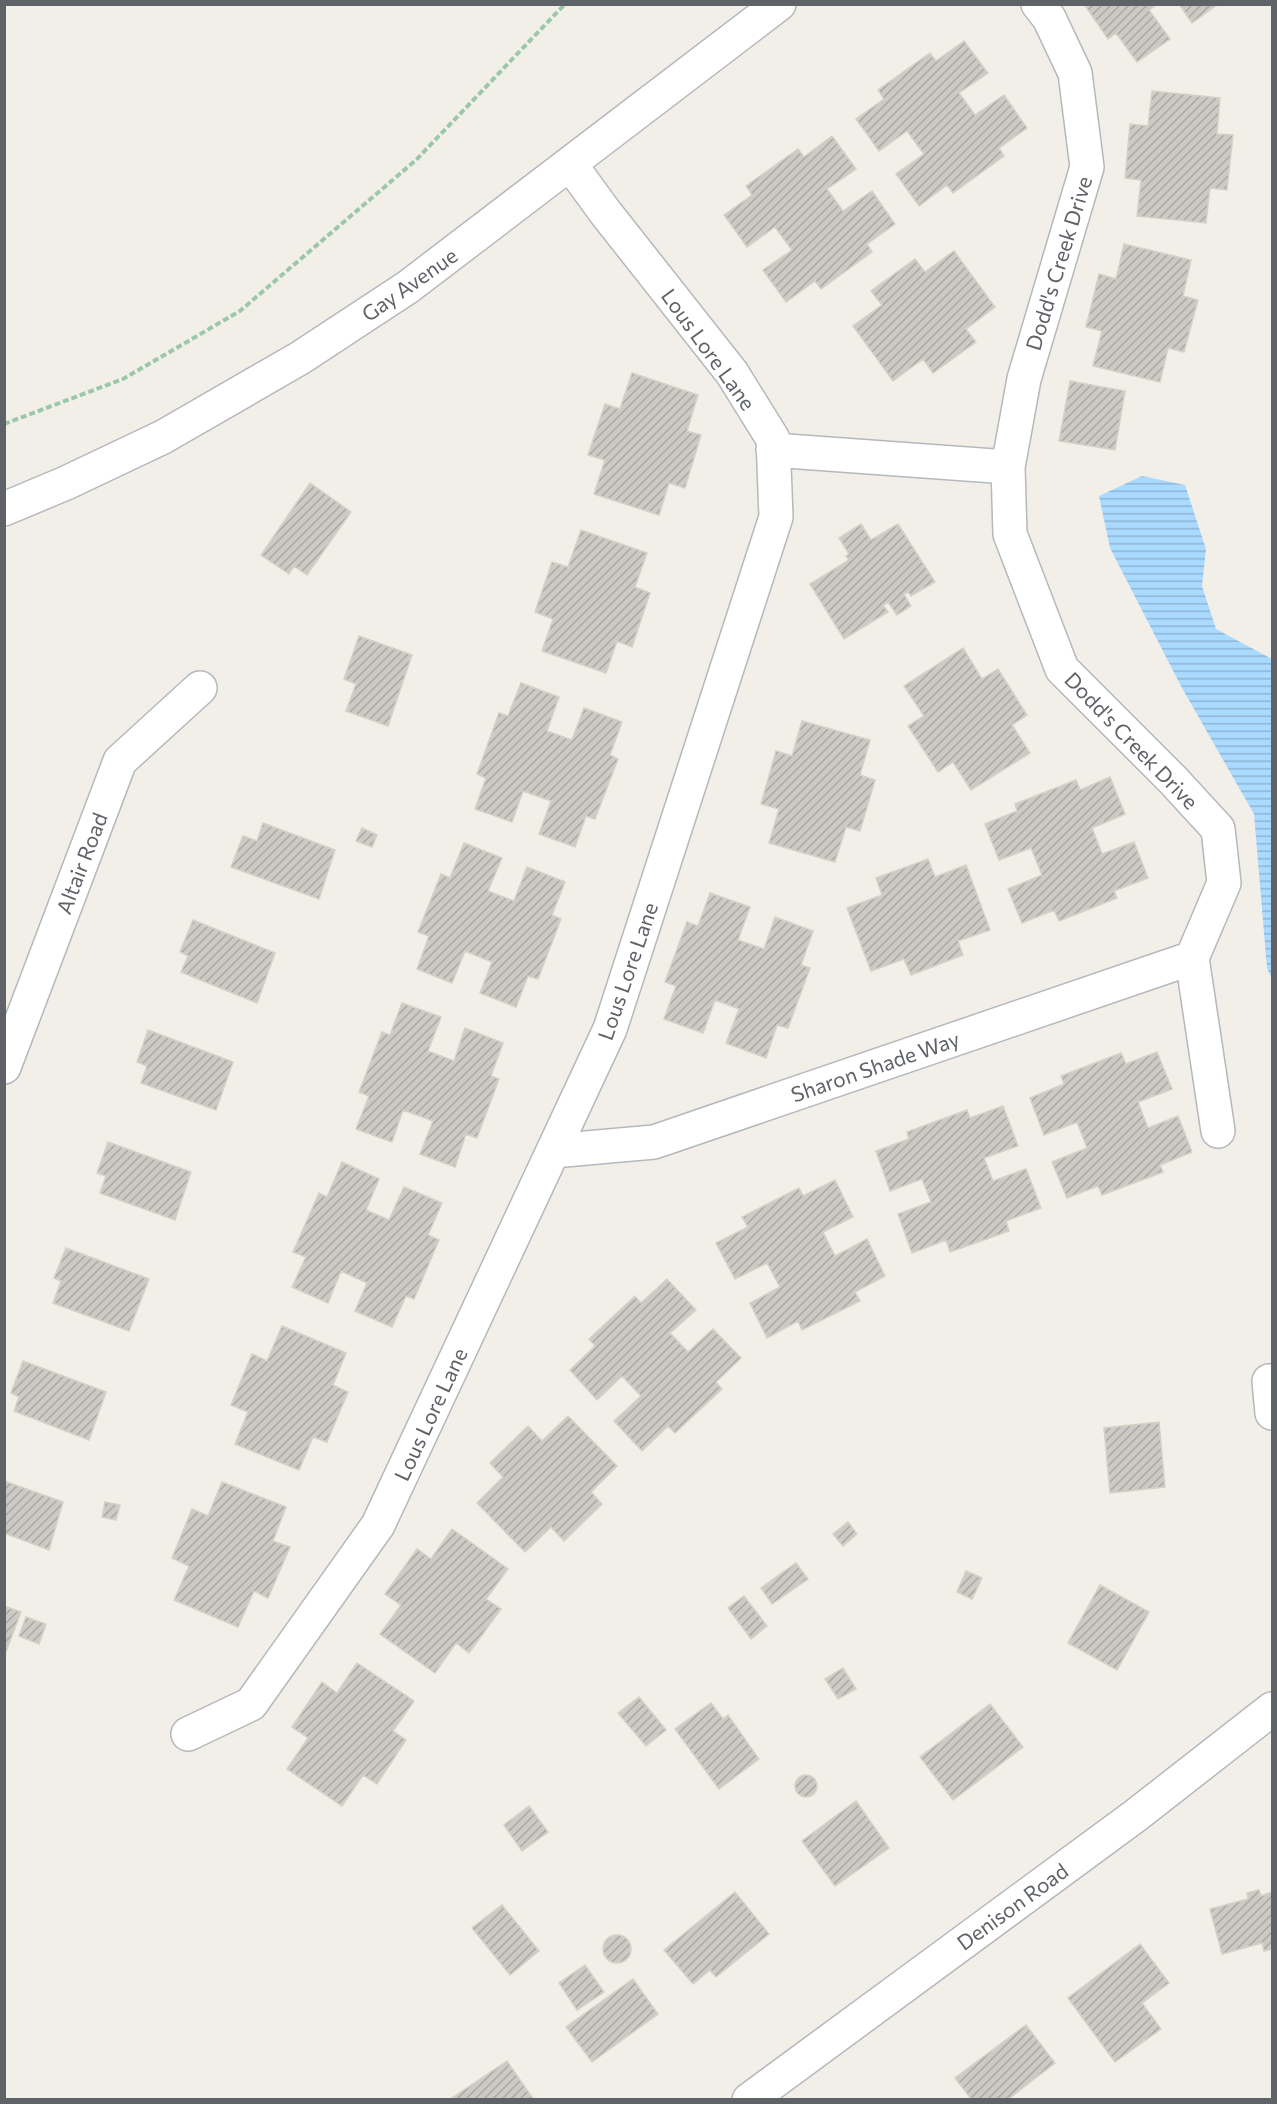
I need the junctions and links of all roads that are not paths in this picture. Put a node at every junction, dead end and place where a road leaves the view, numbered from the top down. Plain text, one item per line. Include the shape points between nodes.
1 (779, 4) edge
2 (1038, 4) edge
3 (570, 164) junction
4 (773, 450) junction
5 (1008, 467) junction
6 (4, 509) edge
7 (200, 688) dead end
8 (1192, 958) junction
9 (4, 1067) edge
10 (1218, 1131) dead end
11 (553, 1151) junction
12 (1269, 1380) dead end
13 (1272, 1413) edge
14 (1272, 1709) edge
15 (188, 1734) dead end
16 (749, 2100) edge

1 - 3 street, Gay Avenue
2 - 5 street, Dodd's Creek Drive via 1075,73 1087,168 1023,378
3 - 4 street, Lous Lore Lane via 732,373 773,439
3 - 6 street, Gay Avenue via 408,287 300,358 163,437
4 - 5 street
4 - 11 street, Lous Lore Lane via 776,517 610,1029
5 - 8 street, Dodd's Creek Drive via 1010,534 1062,669 1218,829 1224,883
7 - 9 street, Altair Road via 120,761
8 - 10 street
8 - 11 street, Sharon Shade Way via 654,1142
11 - 15 street, Lous Lore Lane via 378,1525 250,1704
12 - 13 street
14 - 16 street, Denison Road via 1135,1816

